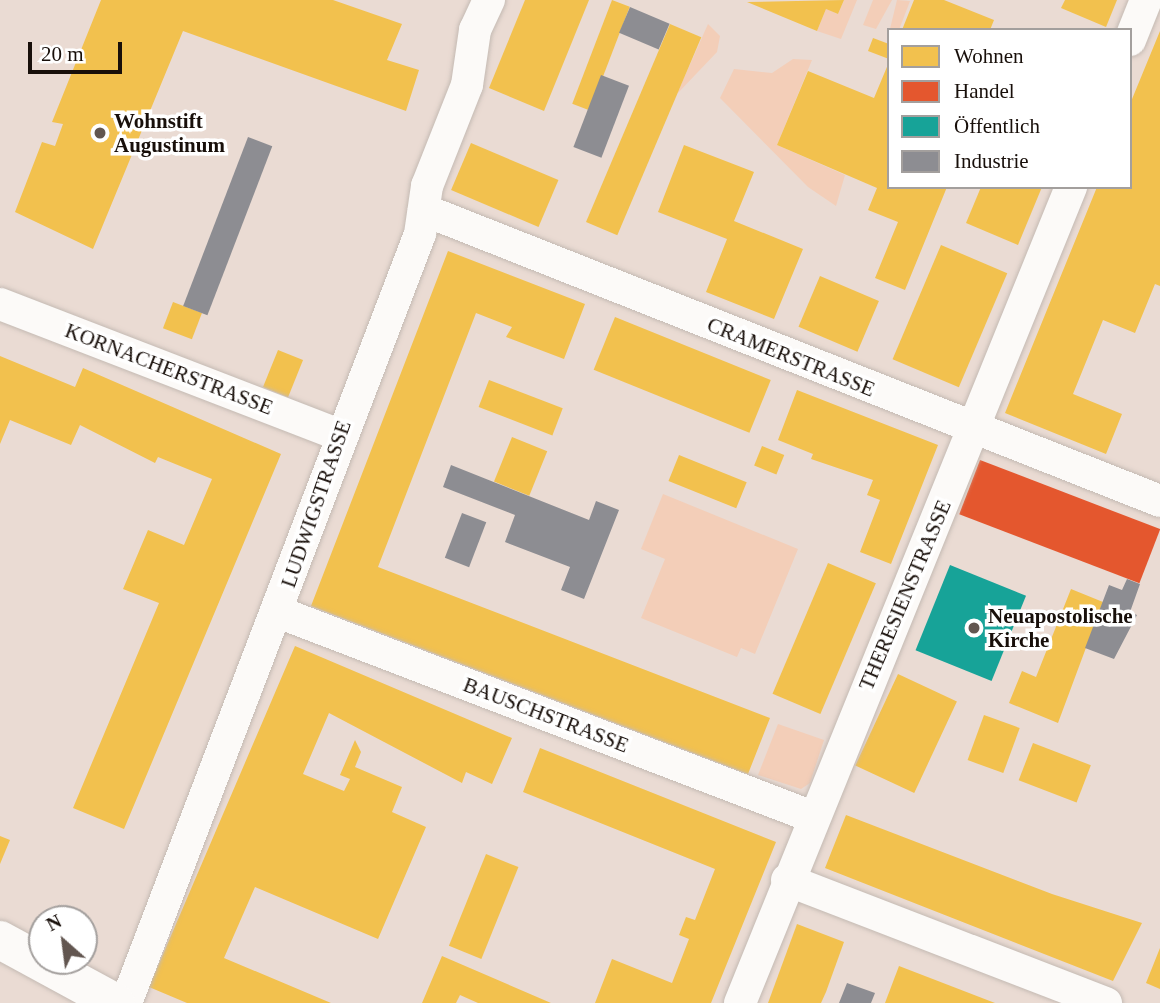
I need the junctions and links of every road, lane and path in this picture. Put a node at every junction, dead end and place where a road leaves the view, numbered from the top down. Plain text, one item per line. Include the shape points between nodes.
1 (489, 0) edge
2 (1146, 0) edge
3 (1132, 35) edge
4 (1070, 189) edge
5 (424, 210) junction
6 (0, 304) edge
7 (973, 432) junction
8 (339, 435) junction
9 (1160, 501) edge
10 (278, 612) junction
11 (813, 817) junction
12 (787, 880) junction
13 (0, 940) edge
14 (0, 968) edge
15 (60, 1003) edge
16 (116, 1003) edge
17 (126, 1003) edge
18 (740, 1003) edge
19 (1106, 1003) edge

1 - 5 street, LUDWIGSTRASSE
2 - 3 street
4 - 7 street, THERESIENSTRASSE
5 - 7 street, CRAMERSTRASSE
5 - 8 street, LUDWIGSTRASSE
6 - 8 street, KORNACHERSTRASSE
7 - 9 street, CRAMERSTRASSE
7 - 11 street, THERESIENSTRASSE
8 - 10 street, LUDWIGSTRASSE
10 - 11 street, BAUSCHSTRASSE
10 - 17 street, LUDWIGSTRASSE
11 - 12 street, THERESIENSTRASSE
12 - 18 street, THERESIENSTRASSE
12 - 19 street
13 - 16 main road
14 - 15 main road

